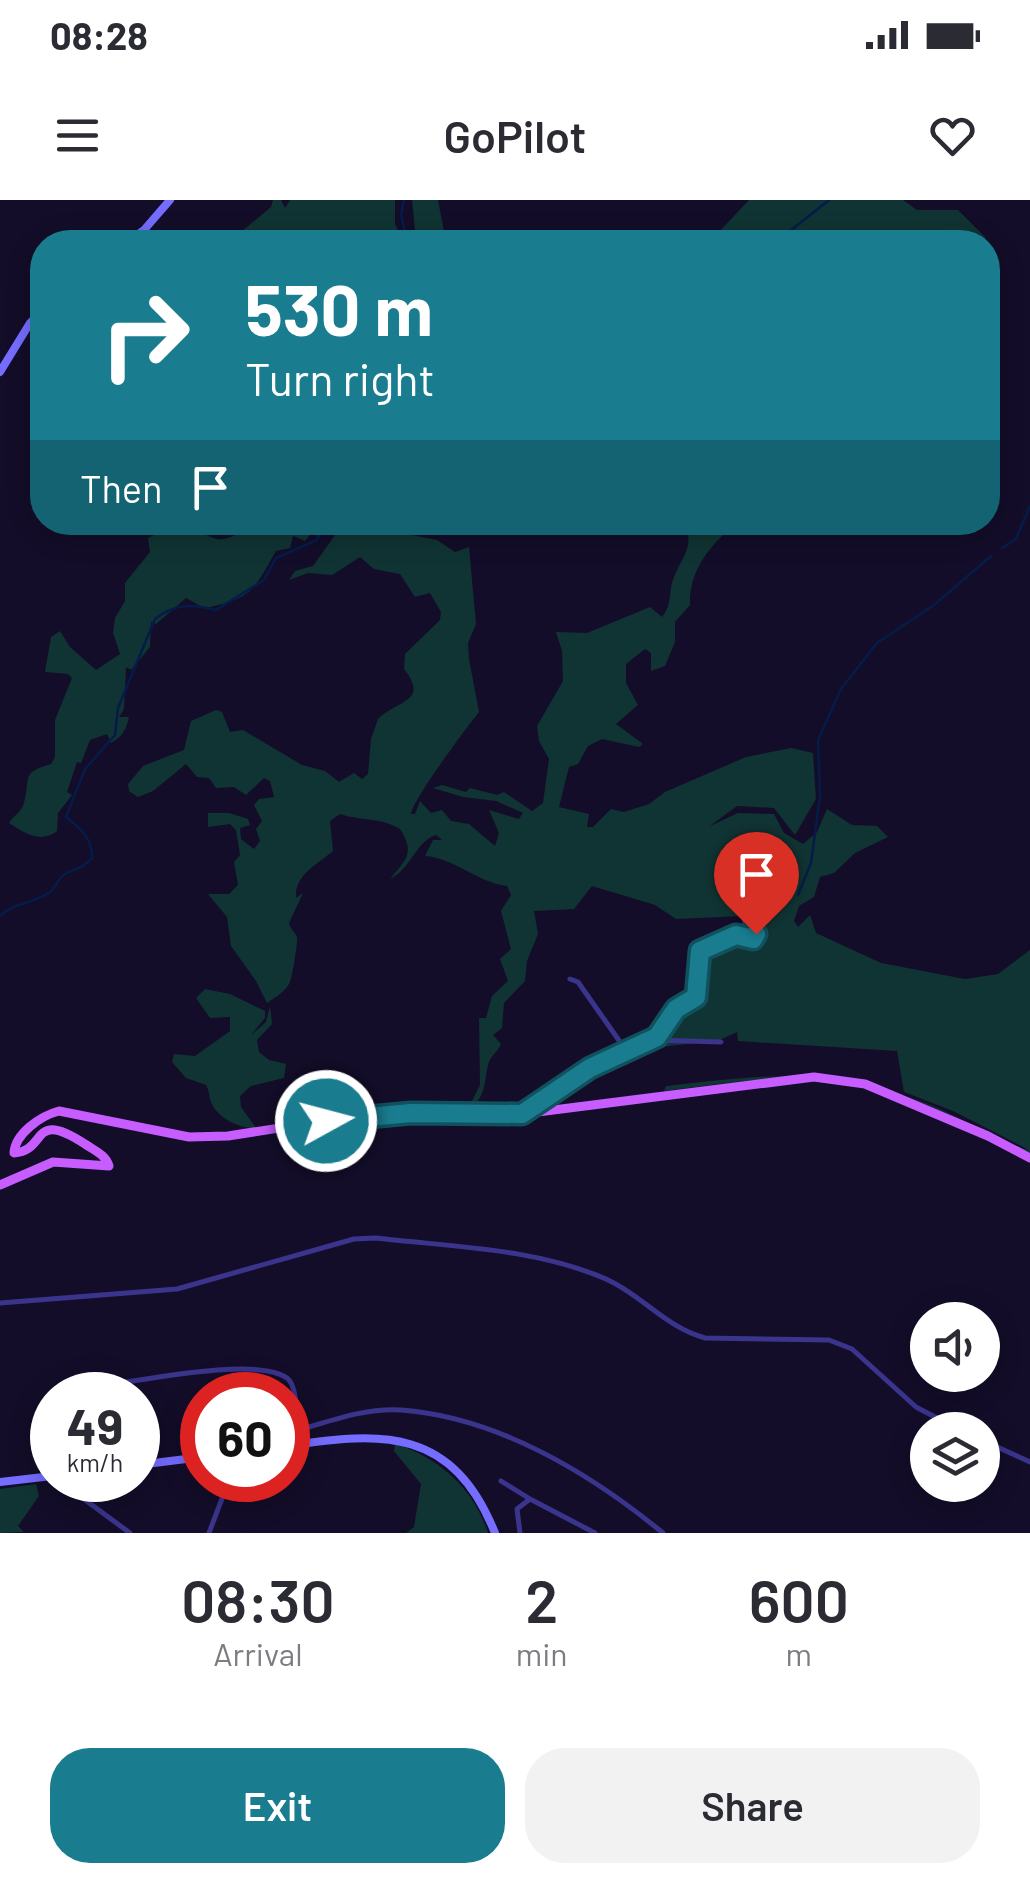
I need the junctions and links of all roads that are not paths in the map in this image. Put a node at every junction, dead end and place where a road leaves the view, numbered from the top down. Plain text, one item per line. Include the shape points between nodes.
1 (170, 200) edge
2 (144, 230) edge
3 (30, 324) edge
4 (0, 372) edge
5 (757, 910) dead end
6 (570, 979) dead end
7 (652, 1040) junction
8 (721, 1042) dead end
9 (625, 1049) junction
10 (522, 1114) junction
11 (1030, 1158) edge
12 (0, 1186) edge
13 (0, 1303) edge
14 (196, 1372) edge
15 (251, 1372) edge
16 (926, 1412) edge
17 (310, 1428) edge
18 (310, 1443) edge
19 (1000, 1448) edge
20 (1030, 1462) edge
21 (30, 1479) edge
22 (500, 1481) dead end
23 (0, 1482) edge
24 (530, 1498) junction
25 (88, 1502) edge
26 (221, 1502) edge
27 (584, 1530) edge
28 (130, 1533) edge
29 (209, 1533) edge
30 (495, 1533) edge
31 (520, 1533) edge
32 (595, 1533) edge
33 (663, 1533) edge

1 - 2 main road
3 - 4 main road
5 - 7 street via 744,919 755,938 736,935 700,951 696,997 676,1009
6 - 9 street
7 - 8 street
7 - 9 street
9 - 10 street
10 - 11 main road via 814,1077 865,1084
10 - 12 main road via 356,1116 189,1136 59,1111 40,1118 14,1152 46,1130 62,1130 109,1166 54,1162
13 - 16 street via 177,1289 354,1239 519,1254 604,1278 686,1333 829,1340 852,1349
14 - 15 street
17 - 33 street via 401,1410 490,1428 584,1478
18 - 30 main road via 372,1436 417,1445 464,1481
19 - 20 street
21 - 23 main road
22 - 24 street
24 - 27 street
24 - 31 street via 517,1509
25 - 28 street
26 - 29 street
27 - 32 street

